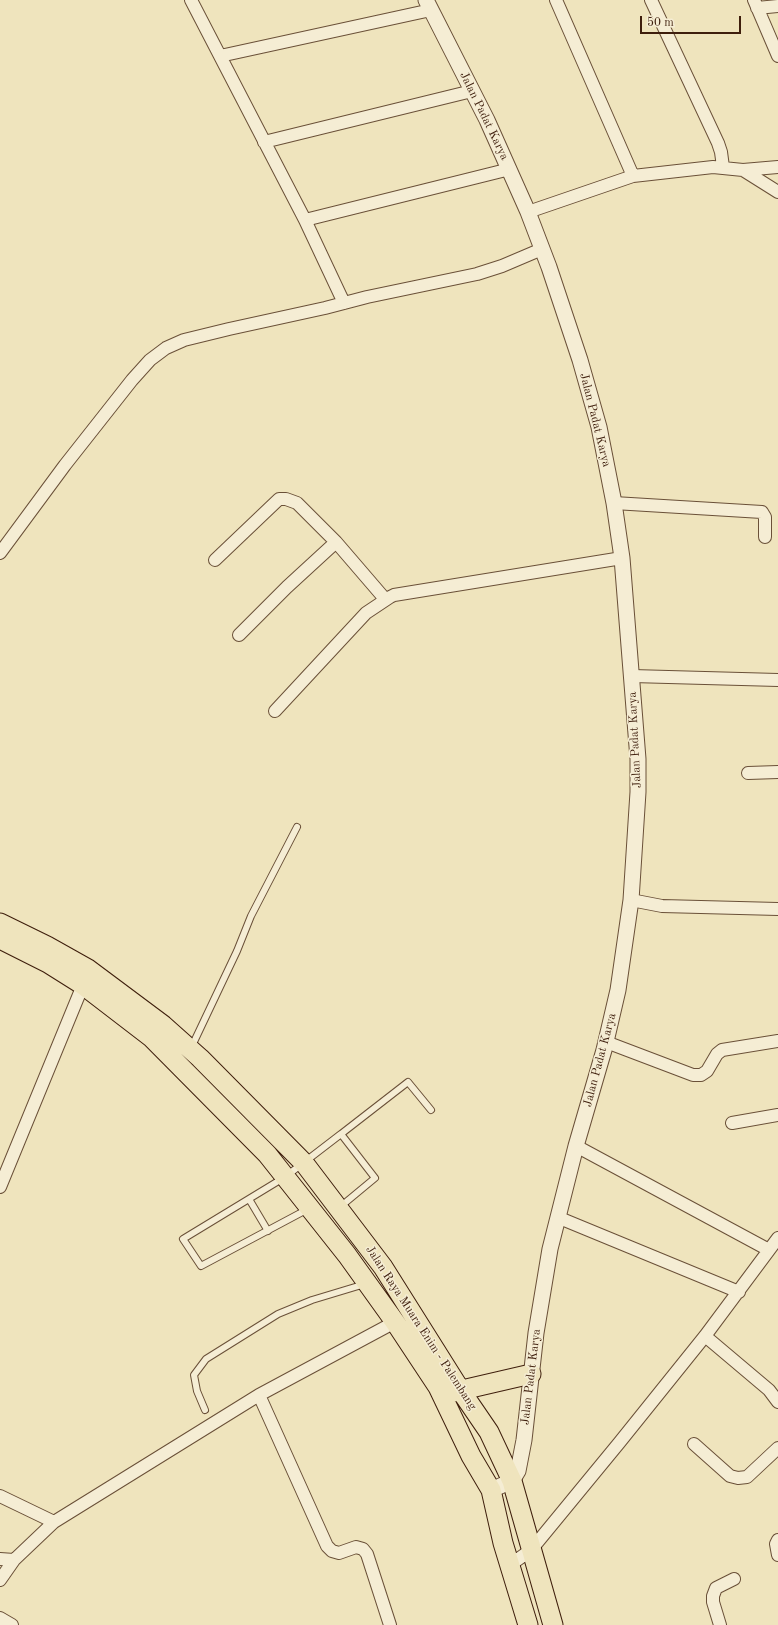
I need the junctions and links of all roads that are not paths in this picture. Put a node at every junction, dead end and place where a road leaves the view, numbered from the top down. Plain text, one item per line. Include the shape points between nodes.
1 (191, 0) edge
2 (556, 0) edge
3 (651, 0) edge
4 (756, 4) edge
5 (429, 5) edge
6 (778, 6) edge
7 (220, 56) junction
8 (778, 56) edge
9 (472, 91) junction
10 (264, 142) junction
11 (723, 167) junction
12 (778, 167) edge
13 (510, 169) junction
14 (743, 170) junction
15 (633, 176) junction
16 (778, 192) edge
17 (528, 212) junction
18 (305, 220) junction
19 (542, 249) junction
20 (344, 303) junction
21 (614, 503) junction
22 (765, 537) dead end
23 (336, 542) junction
24 (0, 552) edge
25 (622, 558) junction
26 (215, 560) dead end
27 (385, 599) junction
28 (239, 635) dead end
29 (632, 676) junction
30 (778, 680) edge
31 (276, 711) dead end
32 (778, 772) edge
33 (748, 773) dead end
34 (297, 827) dead end
35 (631, 900) junction
36 (778, 910) edge
37 (0, 923) edge
38 (0, 939) edge
39 (83, 985) junction
40 (778, 1041) edge
41 (606, 1042) junction
42 (190, 1050) junction
43 (432, 1110) dead end
44 (778, 1115) edge
45 (732, 1124) dead end
46 (341, 1134) junction
47 (576, 1146) junction
48 (304, 1163) junction
49 (285, 1177) junction
50 (0, 1187) edge
51 (249, 1199) junction
52 (310, 1208) junction
53 (338, 1208) junction
54 (557, 1217) junction
55 (268, 1230) junction
56 (778, 1238) edge
57 (769, 1250) junction
58 (367, 1284) junction
59 (739, 1292) junction
60 (395, 1322) junction
61 (705, 1336) junction
62 (531, 1374) junction
63 (461, 1390) junction
64 (442, 1394) junction
65 (259, 1395) junction
66 (778, 1402) edge
67 (205, 1410) dead end
68 (694, 1444) dead end
69 (778, 1448) edge
70 (512, 1481) junction
71 (491, 1490) junction
72 (0, 1496) edge
73 (54, 1522) junction
74 (778, 1540) edge
75 (531, 1550) junction
76 (778, 1555) edge
77 (0, 1559) edge
78 (14, 1560) junction
79 (510, 1565) junction
80 (734, 1579) dead end
81 (0, 1580) edge
82 (0, 1618) edge
83 (12, 1625) edge
84 (390, 1625) edge
85 (528, 1625) edge
86 (553, 1625) edge
87 (720, 1625) edge

1 - 7 street
2 - 15 street
3 - 11 street via 718,143
4 - 6 street
4 - 8 street
5 - 7 street
5 - 9 street, Jalan Padat Karya
7 - 10 street
9 - 10 street
9 - 13 street, Jalan Padat Karya
10 - 18 street
11 - 14 street
11 - 15 street
12 - 14 street
13 - 17 street, Jalan Padat Karya
13 - 18 street
14 - 16 street
15 - 17 street
17 - 19 street, Jalan Padat Karya
18 - 20 street
19 - 20 street via 477,274
19 - 21 street, Jalan Padat Karya via 595,412
20 - 24 street via 222,330 184,340 166,348 150,360 132,380
21 - 22 street via 762,512
21 - 25 street, Jalan Padat Karya
23 - 26 street via 297,503 286,498 279,499
23 - 27 street
23 - 28 street via 286,587
25 - 27 street via 394,595
25 - 29 street, Jalan Padat Karya
27 - 31 street via 366,613
29 - 30 street
29 - 35 street, Jalan Padat Karya via 638,792
32 - 33 street
34 - 42 lane via 251,916
35 - 36 street via 662,906
35 - 41 street, Jalan Padat Karya via 618,990
37 - 42 main road, Jalan Raya Muara Enim - Palembang via 88,969 163,1025
38 - 39 main road, Jalan Raya Muara Enim - Palembang via 48,963
39 - 49 main road, Jalan Raya Muara Enim - Palembang via 152,1038 267,1154
39 - 50 street
40 - 41 street via 722,1050 707,1072 701,1075 693,1075
41 - 47 street, Jalan Padat Karya
42 - 48 main road, Jalan Raya Muara Enim - Palembang
43 - 46 lane via 408,1082
44 - 45 street
46 - 48 lane
46 - 53 lane via 374,1178
47 - 54 street, Jalan Padat Karya
47 - 57 street
48 - 49 lane
48 - 53 main road, Jalan Raya Muara Enim - Palembang
49 - 51 lane
49 - 52 main road, Jalan Raya Muara Enim - Palembang
51 - 55 lane
51 - 55 lane via 182,1239 201,1266
52 - 55 lane
52 - 58 main road, Jalan Raya Muara Enim - Palembang
53 - 63 main road, Jalan Raya Muara Enim - Palembang via 383,1266
54 - 59 street
54 - 62 street, Jalan Padat Karya via 541,1297
56 - 57 street
57 - 59 street
58 - 60 main road, Jalan Raya Muara Enim - Palembang
58 - 67 lane via 312,1300 278,1314 206,1358 194,1375 196,1391
59 - 61 street
60 - 64 main road, Jalan Raya Muara Enim - Palembang
60 - 65 street
61 - 66 street via 769,1390
61 - 75 street
62 - 63 main road
62 - 70 street, Jalan Padat Karya via 524,1440 518,1471
63 - 64 main road
63 - 70 main road, Jalan Raya Muara Enim - Palembang via 489,1432
64 - 71 main road, Jalan Raya Muara Enim - Palembang via 471,1456
65 - 73 street
65 - 84 street via 327,1546 339,1553 356,1547 363,1549 367,1554
68 - 69 street via 730,1476 738,1478 747,1477
70 - 71 street
70 - 75 main road, Jalan Raya Muara Enim - Palembang
71 - 79 main road, Jalan Raya Muara Enim - Palembang
72 - 73 street
73 - 78 street
74 - 76 street
75 - 79 street
75 - 86 main road, Jalan Raya Muara Enim - Palembang
77 - 78 street
78 - 81 street
79 - 85 main road, Jalan Raya Muara Enim - Palembang
80 - 87 street via 716,1588 713,1596
82 - 83 street

